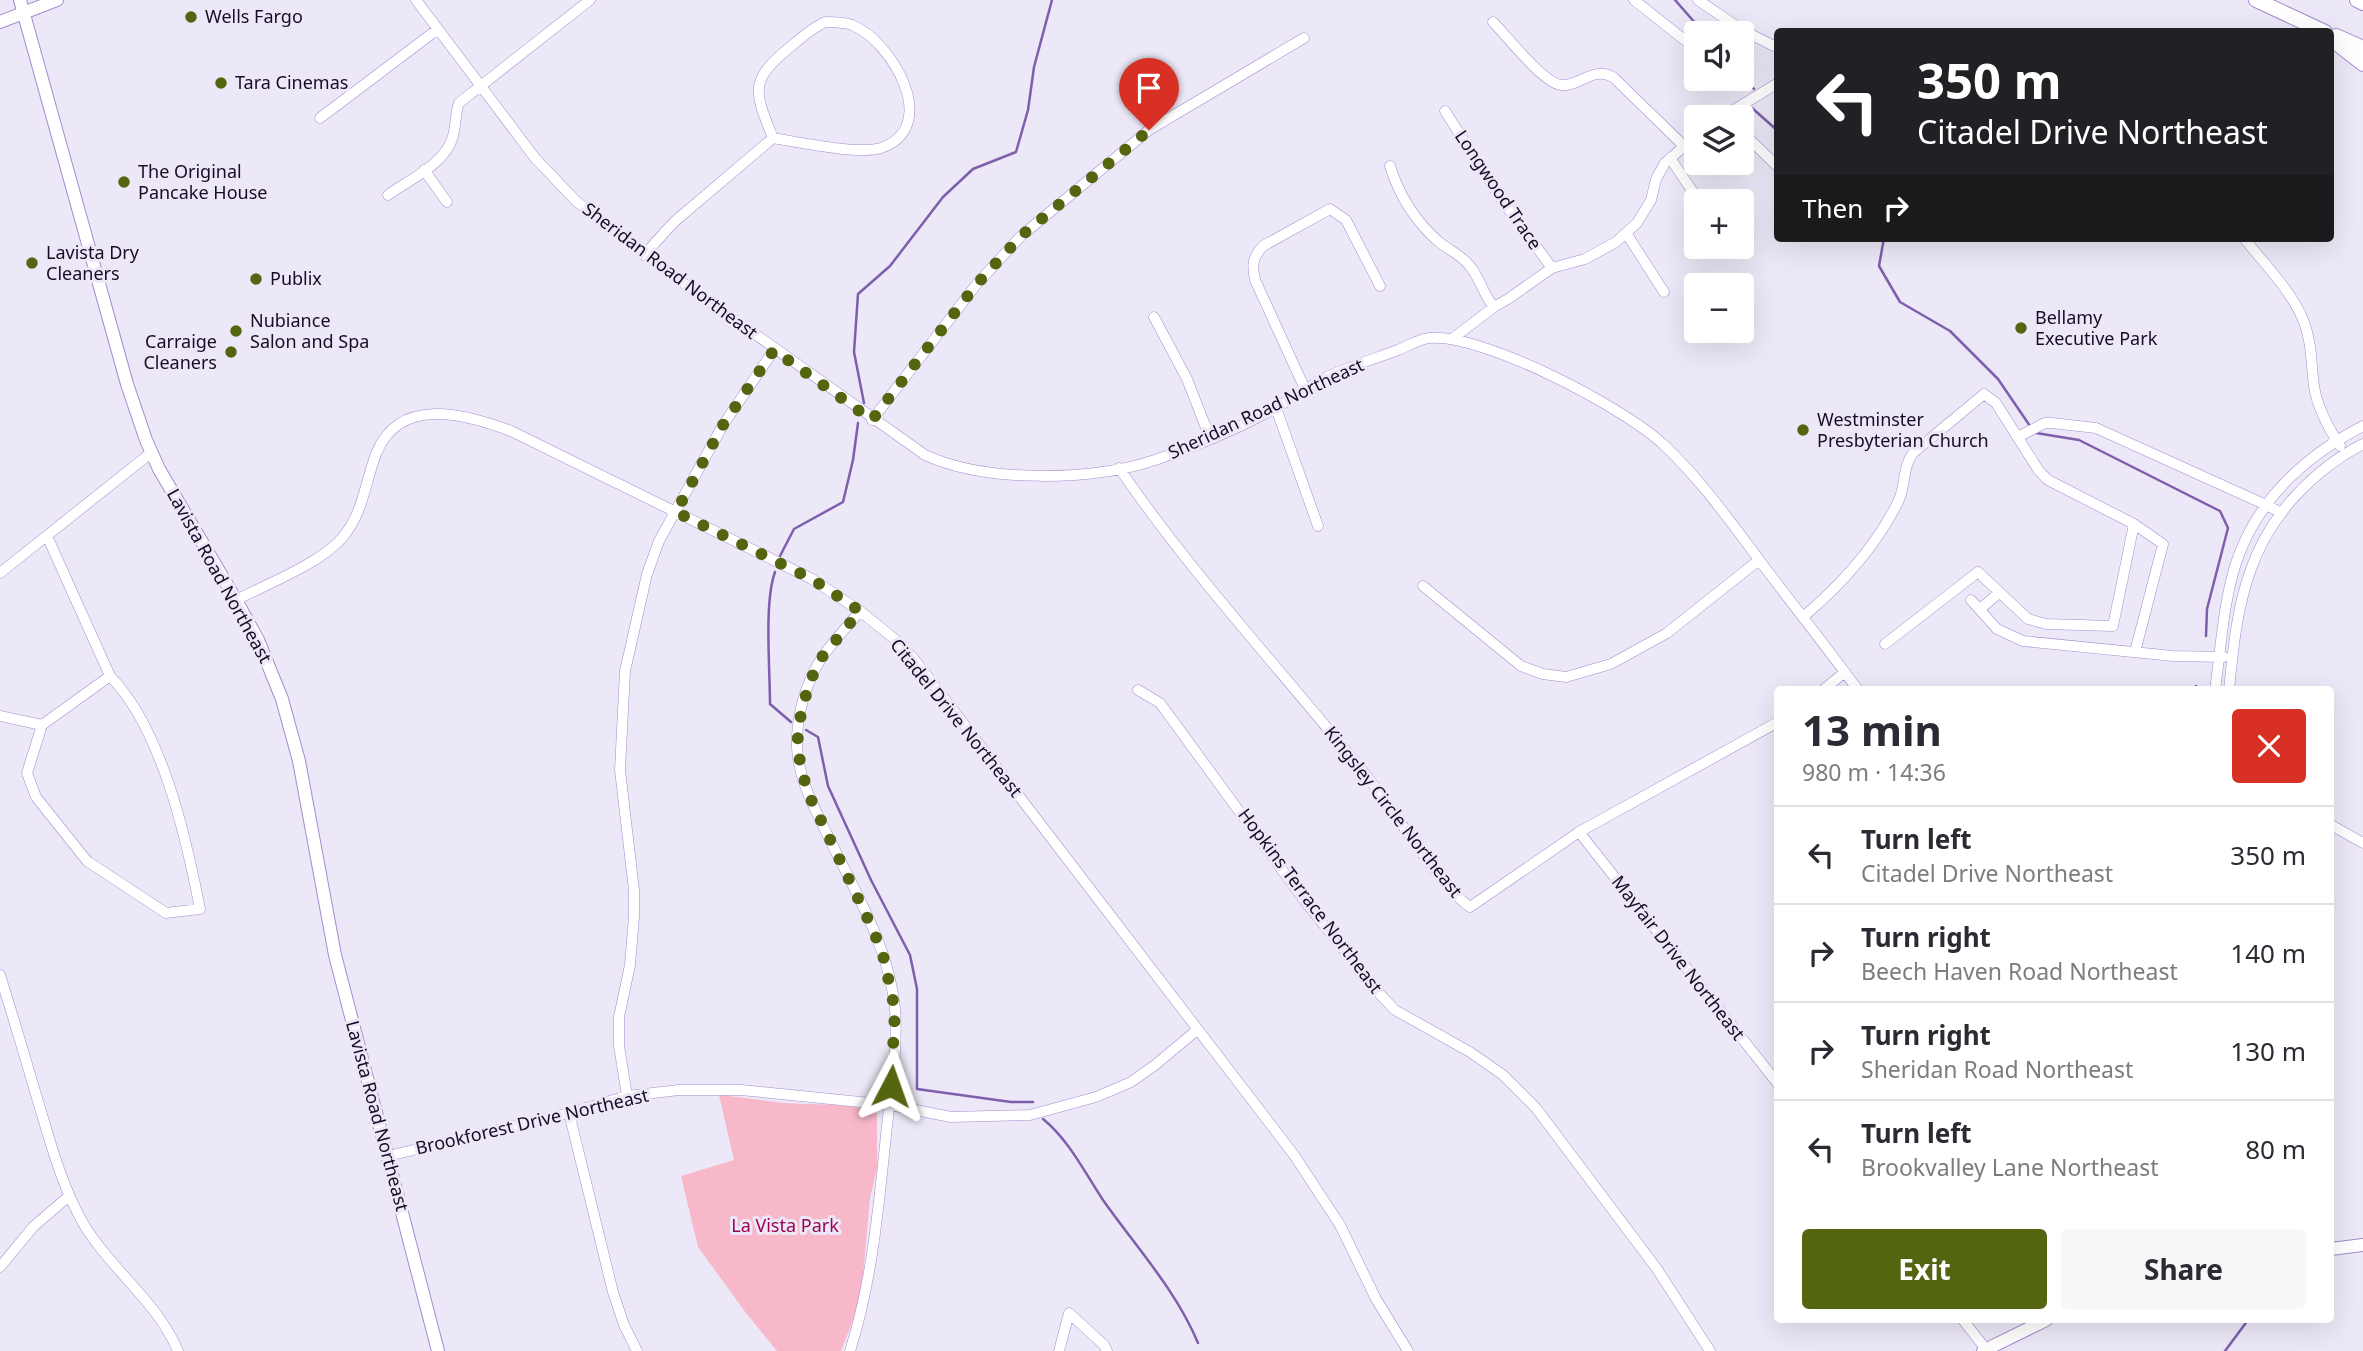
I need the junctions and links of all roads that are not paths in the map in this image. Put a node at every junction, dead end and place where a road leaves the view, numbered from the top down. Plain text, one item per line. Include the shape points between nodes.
1 (57, 0) edge
2 (416, 0) edge
3 (590, 0) edge
4 (1634, 0) edge
5 (1698, 0) edge
6 (2256, 0) edge
7 (2357, 0) edge
8 (2363, 3) edge
9 (22, 6) edge
10 (0, 22) edge
11 (1493, 22) dead end
12 (2315, 28) edge
13 (438, 29) junction
14 (2334, 36) edge
15 (1304, 38) dead end
16 (1684, 40) edge
17 (2334, 40) edge
18 (1774, 46) edge
19 (2363, 48) edge
20 (2363, 64) edge
21 (480, 85) junction
22 (1774, 85) edge
23 (1742, 105) edge
24 (1445, 111) dead end
25 (320, 118) dead end
26 (773, 138) junction
27 (1754, 144) edge
28 (1684, 145) joint
29 (1670, 158) junction
30 (1774, 163) edge
31 (1390, 166) dead end
32 (424, 170) junction
33 (1691, 189) edge
34 (388, 195) dead end
35 (447, 202) dead end
36 (1626, 233) junction
37 (2247, 242) edge
38 (644, 255) junction
39 (1552, 268) junction
40 (1380, 286) dead end
41 (1664, 292) dead end
42 (1494, 307) junction
43 (1154, 317) dead end
44 (1452, 339) junction
45 (774, 350) junction
46 (1305, 389) junction
47 (1276, 408) junction
48 (872, 420) junction
49 (2363, 426) edge
50 (2018, 437) junction
51 (1210, 438) junction
52 (2337, 441) junction
53 (2363, 444) edge
54 (152, 453) junction
55 (2345, 454) junction
56 (1119, 468) junction
57 (2266, 505) junction
58 (676, 512) junction
59 (2282, 513) junction
60 (2134, 524) junction
61 (1318, 526) dead end
62 (47, 536) junction
63 (1759, 560) junction
64 (0, 573) edge
65 (1423, 586) dead end
66 (1999, 593) junction
67 (236, 600) junction
68 (1971, 600) dead end
69 (1980, 609) junction
70 (860, 611) junction
71 (1803, 617) junction
72 (1885, 644) dead end
73 (2134, 652) junction
74 (2219, 657) junction
75 (2233, 657) junction
76 (1845, 672) junction
77 (110, 676) junction
78 (1828, 686) edge
79 (1855, 686) edge
80 (2215, 686) edge
81 (2229, 686) edge
82 (1138, 690) dead end
83 (0, 716) edge
84 (1774, 724) edge
85 (42, 725) junction
86 (2334, 827) edge
87 (1579, 832) junction
88 (2363, 843) edge
89 (0, 975) edge
90 (1197, 1030) junction
91 (1774, 1079) edge
92 (626, 1096) junction
93 (890, 1105) junction
94 (569, 1113) junction
95 (388, 1156) junction
96 (69, 1196) junction
97 (2334, 1243) edge
98 (2362, 1245) edge
99 (2334, 1249) edge
100 (0, 1268) edge
101 (1966, 1323) edge
102 (2040, 1323) edge
103 (1984, 1350) edge
104 (178, 1351) edge
105 (438, 1351) edge
106 (637, 1351) edge
107 (850, 1351) edge
108 (1059, 1351) edge
109 (1107, 1351) edge
110 (1408, 1351) edge
111 (1710, 1351) edge

1 - 9 main road
2 - 13 street, Sheridan Road Northeast
3 - 21 street
4 - 16 street
5 - 18 street
6 - 12 highway
7 - 8 highway
9 - 10 main road
9 - 54 main road, Lavista Road Northeast via 127,384
11 - 28 street via 1554,83 1563,86 1594,74 1613,77
13 - 21 street, Sheridan Road Northeast
13 - 25 street
14 - 19 highway
15 - 48 street via 1149,130 1021,236 976,285
17 - 20 highway
21 - 32 street via 459,103 453,136 441,159
21 - 38 street, Sheridan Road Northeast via 546,171
22 - 23 street
24 - 39 street, Longwood Trace
26 - 26 street via 881,148 906,127 909,96 884,51 866,33 825,22 763,73 758,101
26 - 38 street via 674,222
27 - 30 street
28 - 29 street
29 - 33 street
29 - 36 street via 1656,179 1651,200
31 - 42 street via 1414,216 1467,262
32 - 34 street
32 - 35 street
36 - 39 street via 1585,259
36 - 41 street
37 - 52 street via 2304,322 2319,403
38 - 45 street, Sheridan Road Northeast
39 - 42 street
40 - 46 street via 1346,220 1330,209 1263,246 1254,256 1255,280
42 - 44 street
43 - 51 street via 1187,379
44 - 46 street, Sheridan Road Northeast via 1427,338
44 - 63 street, Sheridan Road Northeast via 1511,357 1628,416 1694,477
45 - 48 street, Sheridan Road Northeast
45 - 58 street via 723,425
46 - 47 street, Sheridan Road Northeast
47 - 51 street, Sheridan Road Northeast
47 - 61 street
48 - 56 street, Sheridan Road Northeast via 947,465 996,474 1051,475
49 - 52 street
50 - 57 street via 2052,422 2095,428
50 - 60 street via 2048,480
50 - 71 street via 1996,403 1984,394 1913,453 1905,465 1898,502 1873,545 1832,593
51 - 56 street, Sheridan Road Northeast via 1153,461
52 - 55 street
52 - 57 street via 2296,471
53 - 55 street
54 - 62 street
54 - 67 main road, Lavista Road Northeast
55 - 59 street via 2307,483
56 - 87 street, Kingsley Circle Northeast via 1202,580 1289,680 1460,901 1471,906
57 - 59 street
57 - 74 street via 2236,563
58 - 67 street, Citadel Drive Northeast via 493,424 450,414 419,415 396,426 383,443 360,506 342,539 317,558
58 - 70 street, Citadel Drive Northeast via 812,579
58 - 92 street via 647,574 625,671 620,770 634,904 630,965 619,1017
59 - 75 street via 2251,568
60 - 66 street via 2113,626 2046,624 2028,619
60 - 73 street via 2163,544
62 - 64 street
62 - 77 street
63 - 65 street via 1667,633 1611,664 1566,677 1521,666
63 - 71 street, Sheridan Road Northeast
66 - 69 street
66 - 72 street via 1979,572
67 - 95 main road, Lavista Road Northeast via 270,668 293,737 335,955
68 - 69 street
69 - 73 street via 1997,629 2023,641
70 - 90 street, Citadel Drive Northeast via 914,659
70 - 93 street via 822,657 809,683 797,748 807,791 874,932 891,983 895,1031
71 - 76 street, Sheridan Road Northeast
73 - 74 street
74 - 75 street
74 - 80 street
75 - 81 street
76 - 78 street
76 - 79 street, Sheridan Road Northeast
77 - 85 street
77 - 85 street via 127,693 156,751 188,847 200,909 166,913 87,861 36,797 27,773
82 - 111 street, Hopkins Terrace Northeast via 1160,703 1304,900 1388,1003 1503,1075 1536,1108 1657,1269
83 - 85 street
84 - 87 street, Kingsley Circle Northeast
86 - 88 street
87 - 91 street, Mayfair Drive Northeast
89 - 96 street
90 - 93 street, Brookforest Drive Northeast via 1131,1082 1036,1113 951,1117
90 - 110 street, Citadel Drive Northeast via 1317,1190
92 - 93 street, Brookforest Drive Northeast via 741,1090
92 - 94 street, Brookforest Drive Northeast
93 - 107 street via 869,1271
94 - 95 street, Brookforest Drive Northeast
94 - 106 street via 620,1315
95 - 105 main road, Lavista Road Northeast
96 - 100 street via 33,1227
96 - 104 street via 97,1245 156,1313
97 - 98 main road
98 - 99 main road
101 - 103 street
102 - 103 main road
108 - 109 street via 1069,1313

